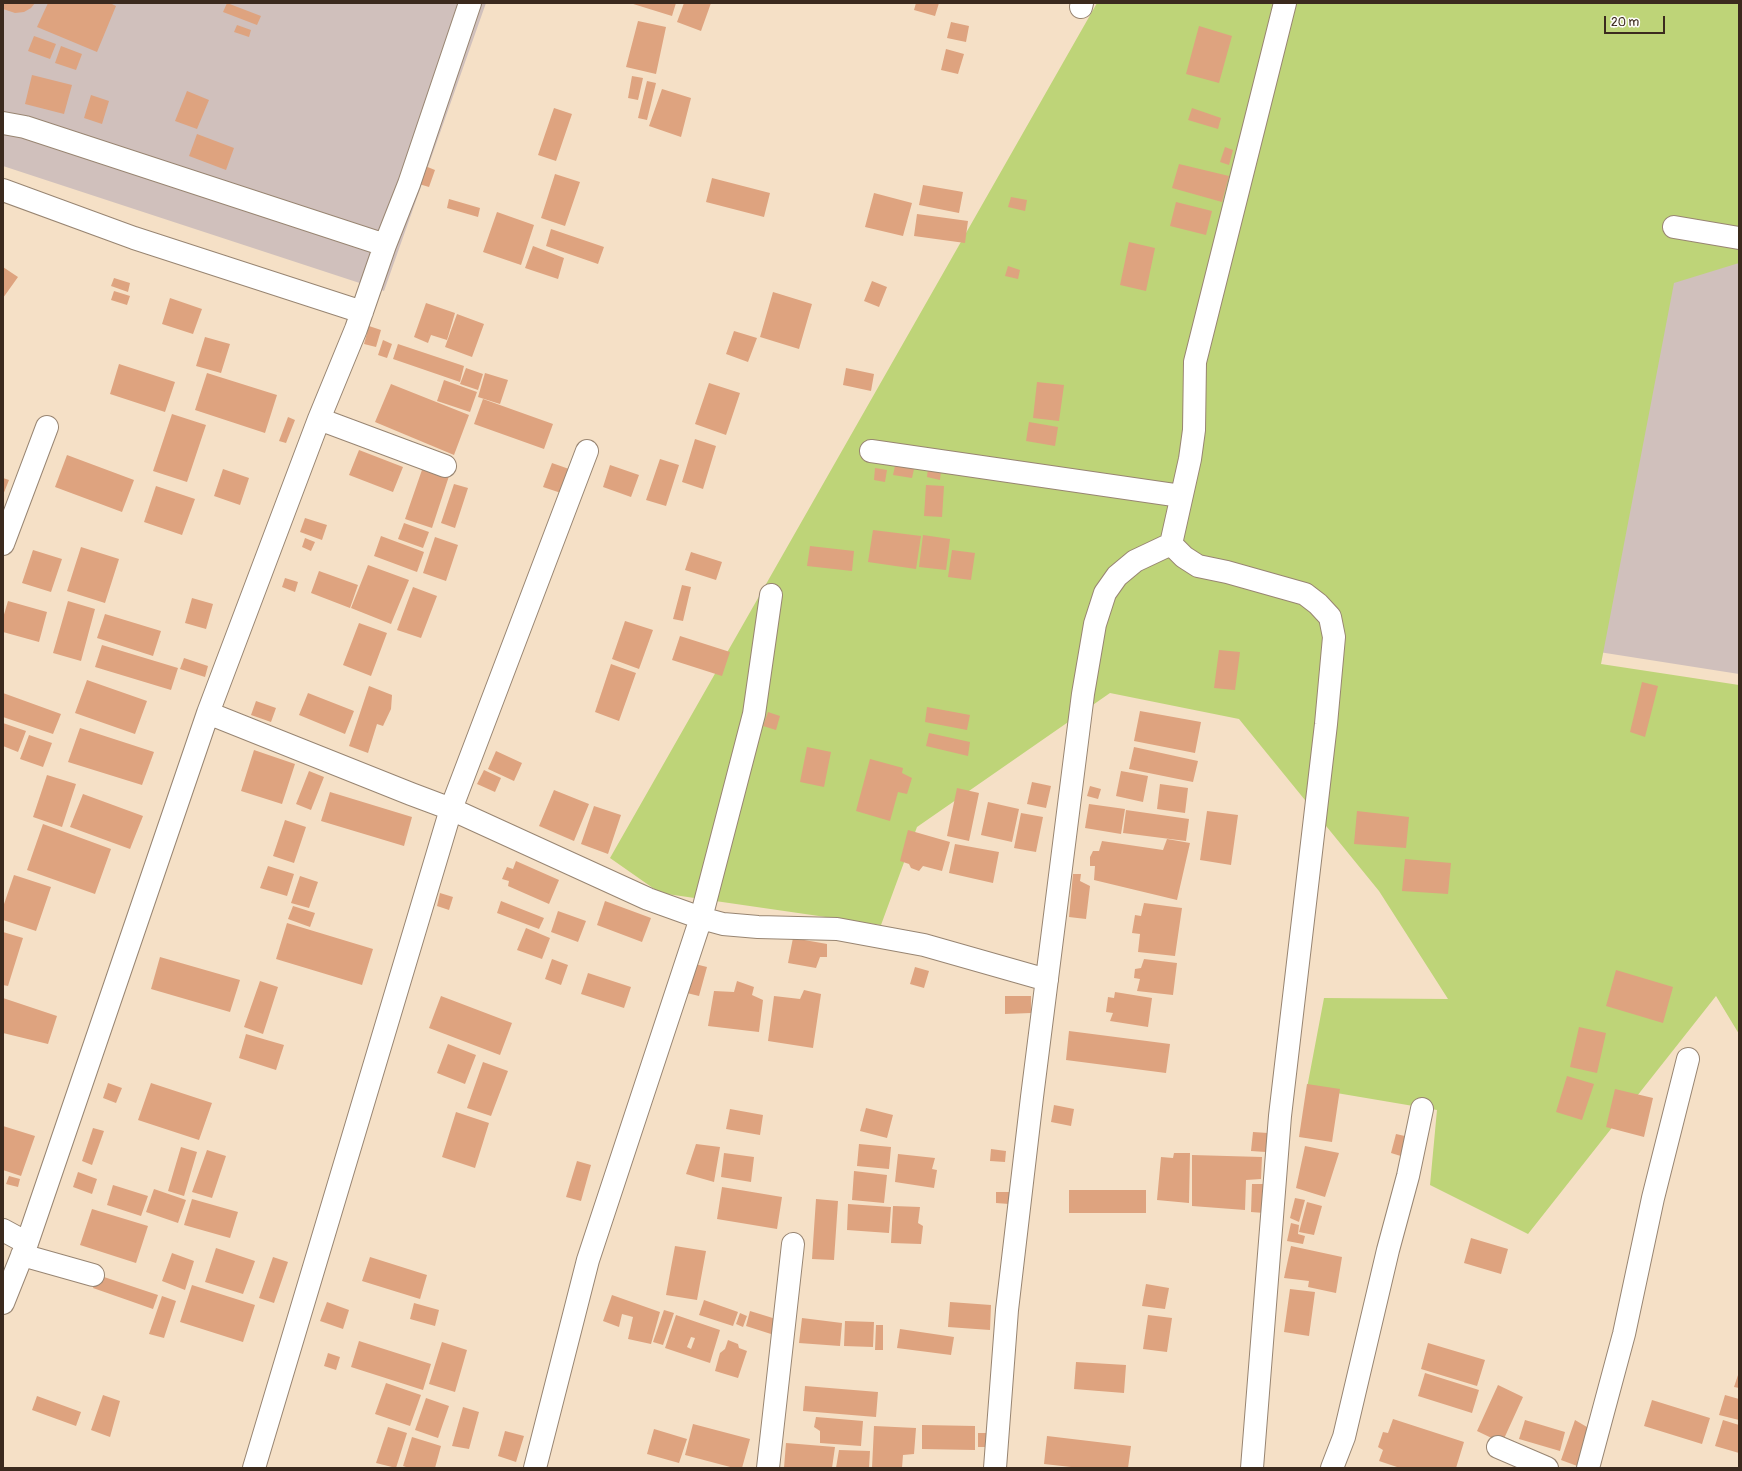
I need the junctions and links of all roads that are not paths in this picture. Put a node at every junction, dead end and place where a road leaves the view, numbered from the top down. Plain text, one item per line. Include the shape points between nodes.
1 (470, 3) edge
2 (1285, 3) edge
3 (3, 123) edge
4 (3, 190) edge
5 (1674, 227) dead end
6 (1739, 238) edge
7 (385, 245) junction
8 (362, 312) junction
9 (319, 419) junction
10 (47, 427) dead end
11 (586, 451) dead end
12 (870, 451) dead end
13 (445, 466) dead end
14 (1181, 496) junction
15 (3, 544) edge
16 (1171, 544) junction
17 (771, 595) dead end
18 (208, 713) junction
19 (451, 809) junction
20 (701, 918) junction
21 (1046, 980) junction
22 (1688, 1059) dead end
23 (1422, 1109) dead end
24 (3, 1230) edge
25 (793, 1244) dead end
26 (25, 1249) junction
27 (93, 1275) dead end
28 (3, 1303) edge
29 (1498, 1446) dead end
30 (254, 1468) edge
31 (535, 1468) edge
32 (768, 1468) edge
33 (995, 1468) edge
34 (1252, 1468) edge
35 (1332, 1468) edge
36 (1547, 1468) edge
37 (1588, 1468) edge

1 - 7 street via 409,184
2 - 14 street via 1196,362 1194,430
3 - 7 street
4 - 8 street via 134,238
5 - 6 street
7 - 8 street
8 - 9 street
9 - 13 street
9 - 18 street
10 - 15 street
11 - 19 street
12 - 14 street
14 - 16 street
16 - 21 street via 1135,561 1117,576 1105,593 1095,624 1083,694
16 - 34 street via 1198,566 1305,594 1330,617 1334,637 1280,1116
17 - 20 street via 754,714
18 - 19 street
18 - 26 street
19 - 20 street via 641,896
19 - 30 street
20 - 21 street via 723,924 837,929 924,945
20 - 31 street via 588,1260
21 - 33 street via 1007,1310
22 - 37 street via 1653,1198 1624,1334
23 - 35 street via 1344,1437
24 - 26 street
25 - 32 street
26 - 27 street
26 - 28 street
29 - 36 street

